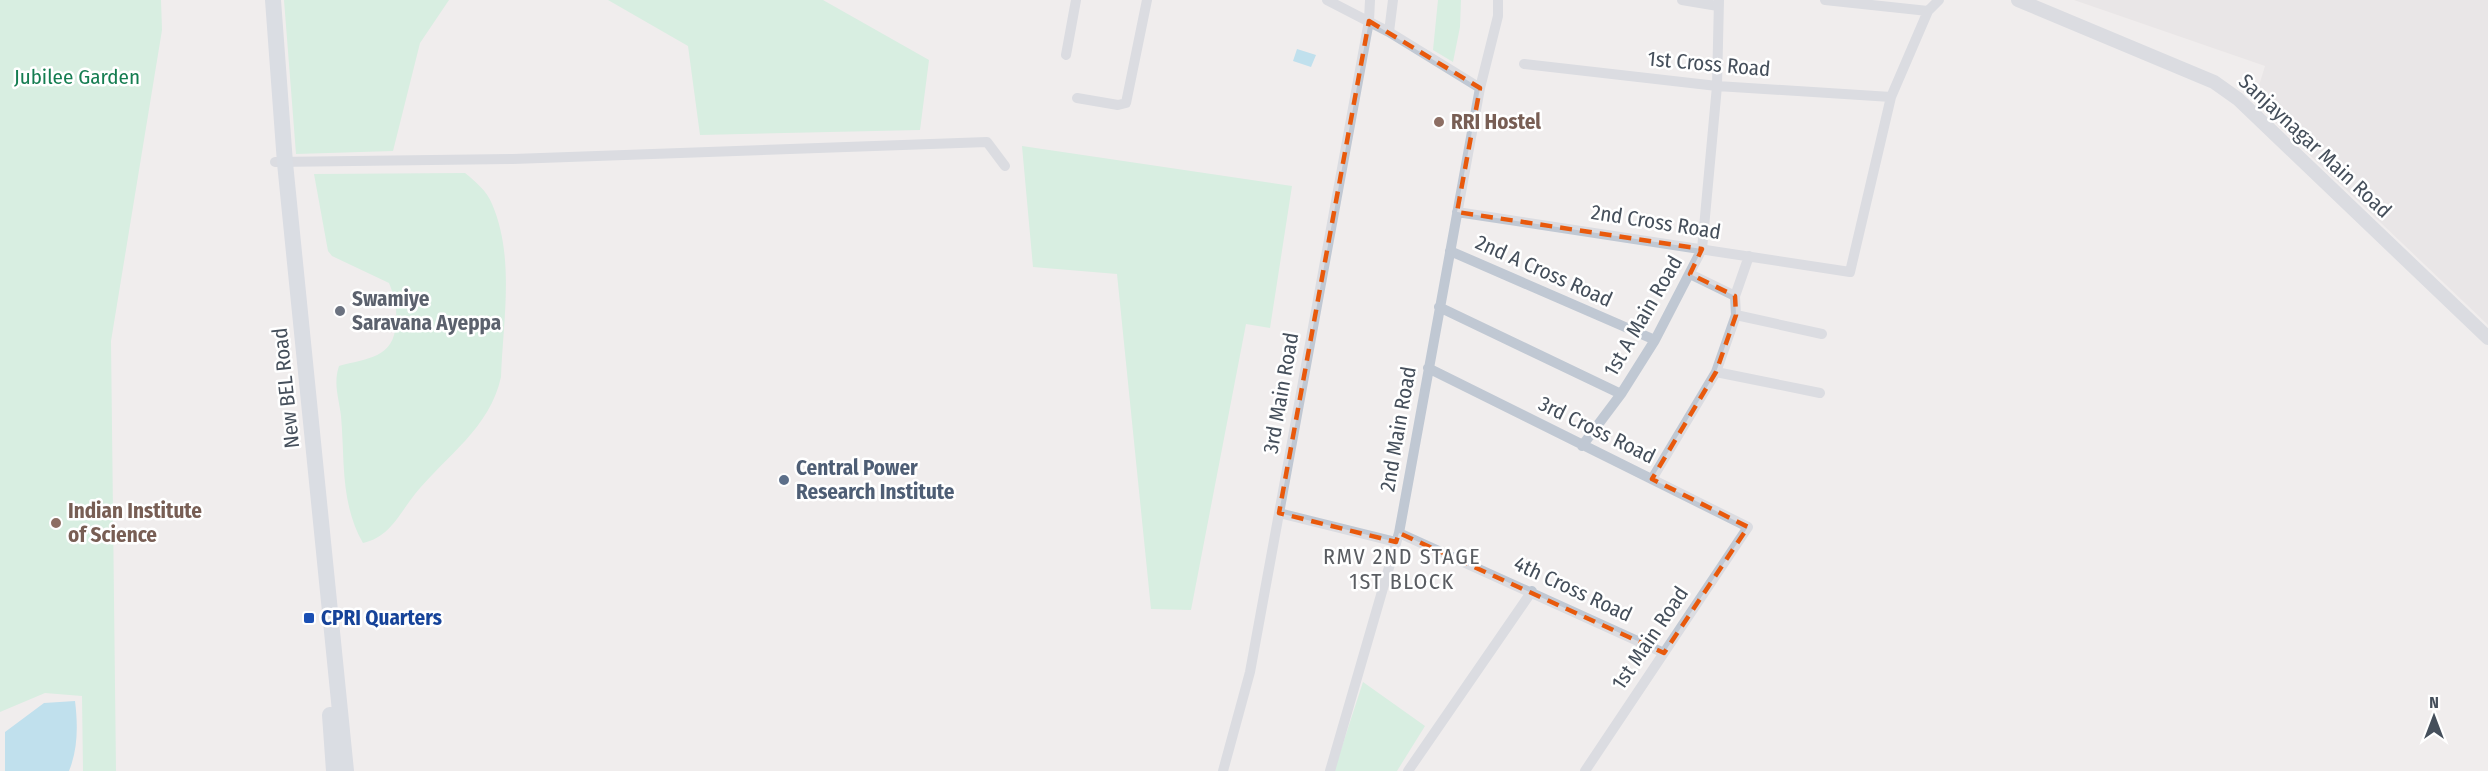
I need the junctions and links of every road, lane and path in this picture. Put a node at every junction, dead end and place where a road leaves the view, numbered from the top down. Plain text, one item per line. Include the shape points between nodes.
1 (264, 0) edge
2 (273, 0) edge
3 (1076, 0) edge
4 (1147, 0) edge
5 (1327, 0) edge
6 (1370, 0) edge
7 (1393, 0) edge
8 (1498, 0) edge
9 (1682, 0) edge
10 (1825, 0) edge
11 (1939, 0) edge
12 (2018, 0) edge
13 (1719, 3) edge
14 (1928, 11) junction
15 (1369, 21) junction
16 (1389, 32) junction
17 (1066, 55) dead end
18 (1524, 64) dead end
19 (1717, 86) junction
20 (1480, 88) junction
21 (1891, 97) junction
22 (1077, 98) dead end
23 (280, 162) junction
24 (1005, 166) dead end
25 (1457, 212) junction
26 (1702, 249) junction
27 (1450, 251) junction
28 (1749, 256) junction
29 (1690, 274) junction
30 (1735, 296) junction
31 (1440, 307) junction
32 (1736, 315) junction
33 (1822, 334) dead end
34 (2488, 338) edge
35 (1655, 340) junction
36 (1428, 368) junction
37 (1716, 372) junction
38 (1820, 393) dead end
39 (1621, 394) junction
40 (1582, 446) junction
41 (1652, 479) junction
42 (1279, 513) junction
43 (1748, 527) joint
44 (1397, 537) junction
45 (1532, 591) junction
46 (1664, 653) junction
47 (334, 771) edge
48 (346, 771) edge
49 (1223, 771) edge
50 (1330, 771) edge
51 (1408, 771) edge
52 (1585, 771) edge

1 - 23 main road, New BEL Road
2 - 23 main road, New BEL Road
3 - 17 street
4 - 22 street via 1126,103
5 - 15 street
6 - 15 street, 3rd Main Road
7 - 16 street
8 - 20 street, 2nd Main Road via 1498,16
9 - 13 street
10 - 14 street
11 - 14 street
12 - 34 street, Sanjaynagar Main Road via 2214,82 2238,99
13 - 19 street
14 - 21 street
15 - 16 street
15 - 42 street, 3rd Main Road
16 - 20 street
18 - 19 street, 1st Cross Road
19 - 21 street, 1st Cross Road
19 - 26 street, 1st A Main Road
20 - 25 street, 2nd Main Road
21 - 28 street, 2nd Cross Road via 1850,272
23 - 24 street via 513,159 987,142
23 - 47 main road, New BEL Road
23 - 48 main road, New BEL Road
25 - 26 street, 2nd Cross Road
25 - 27 street, 2nd Main Road
26 - 28 street, 2nd Cross Road
26 - 29 street, 1st A Main Road
27 - 31 street, 2nd Main Road
27 - 35 street, 2nd A Cross Road
28 - 30 street
29 - 30 street
29 - 35 street, 1st A Main Road
30 - 32 street
31 - 36 street, 2nd Main Road
31 - 39 street
32 - 33 street
32 - 37 street
35 - 39 street, 1st A Main Road
36 - 40 street, 3rd Cross Road
36 - 44 street, 2nd Main Road
37 - 38 street
37 - 41 street
39 - 40 street, 1st A Main Road
40 - 41 street, 3rd Cross Road
41 - 43 street, 3rd Cross Road
42 - 44 street, 4th Cross Road
42 - 49 street, 3rd Main Road via 1250,672
43 - 46 street, 1st Main Road
44 - 45 street, 4th Cross Road
44 - 50 street, 2nd Main Road
45 - 46 street, 4th Cross Road
45 - 51 street
46 - 52 street, 1st Main Road

